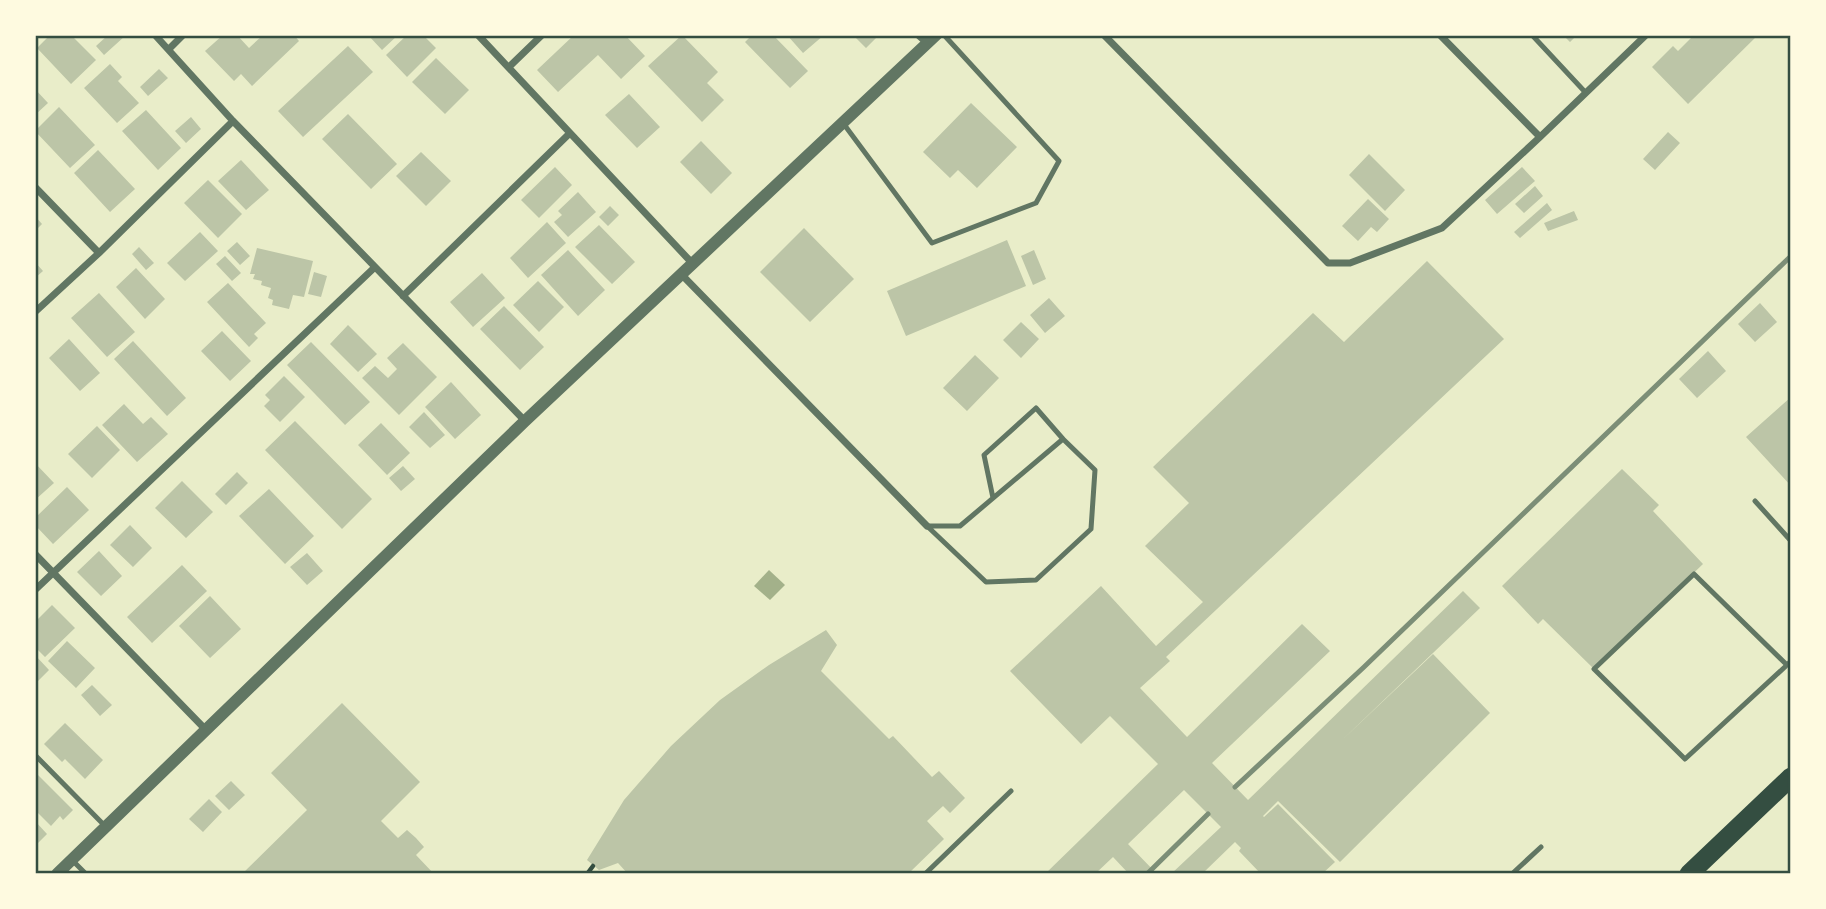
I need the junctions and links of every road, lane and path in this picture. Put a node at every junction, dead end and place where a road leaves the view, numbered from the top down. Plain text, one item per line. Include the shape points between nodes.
1 (155, 35) edge
2 (183, 35) edge
3 (478, 35) edge
4 (542, 35) edge
5 (944, 35) edge
6 (1104, 35) edge
7 (1440, 35) edge
8 (1532, 35) edge
9 (1646, 35) edge
10 (927, 38) edge
11 (169, 49) junction
12 (509, 67) junction
13 (1586, 93) junction
14 (233, 121) junction
15 (842, 122) junction
16 (570, 133) junction
17 (1540, 137) junction
18 (35, 187) edge
19 (99, 253) junction
20 (694, 264) junction
21 (375, 267) junction
22 (682, 275) junction
23 (403, 296) junction
24 (35, 312) edge
25 (525, 421) junction
26 (1063, 439) junction
27 (993, 498) junction
28 (1755, 501) dead end
29 (927, 526) junction
30 (1791, 541) edge
31 (35, 554) edge
32 (53, 573) junction
33 (35, 590) edge
34 (1789, 663) edge
35 (206, 730) junction
36 (35, 755) edge
37 (1791, 777) edge
38 (1010, 791) dead end
39 (106, 827) junction
40 (1541, 847) dead end
41 (72, 860) junction
42 (593, 866) dead end
43 (1513, 873) edge
44 (57, 874) edge
45 (86, 874) edge
46 (586, 874) edge
47 (925, 874) edge
48 (1689, 874) edge

1 - 11 street
2 - 11 street
3 - 12 street
4 - 12 street
5 - 15 lane via 1059,161 1037,204 933,243
6 - 17 street via 1328,262 1350,263 1441,228
7 - 17 street
8 - 13 lane
9 - 13 street
10 - 15 street
11 - 14 street
12 - 16 street
13 - 17 street
14 - 19 street
14 - 21 street
15 - 20 street
16 - 20 street
16 - 23 street
18 - 19 street
19 - 24 street
20 - 22 street
21 - 23 street
21 - 32 street
22 - 25 street
22 - 29 street
23 - 25 street
25 - 35 street
26 - 27 lane
26 - 27 lane via 1036,408 984,456
26 - 29 lane via 1095,470 1091,529 1036,580 986,582
27 - 29 lane via 960,526
28 - 30 lane
31 - 32 street
32 - 33 street
32 - 35 street
34 - 34 lane via 1685,759 1594,669 1694,573
35 - 39 street
36 - 39 lane
37 - 48 highway
38 - 47 lane
39 - 41 street
40 - 43 lane
41 - 44 street
41 - 45 lane
42 - 46 path

